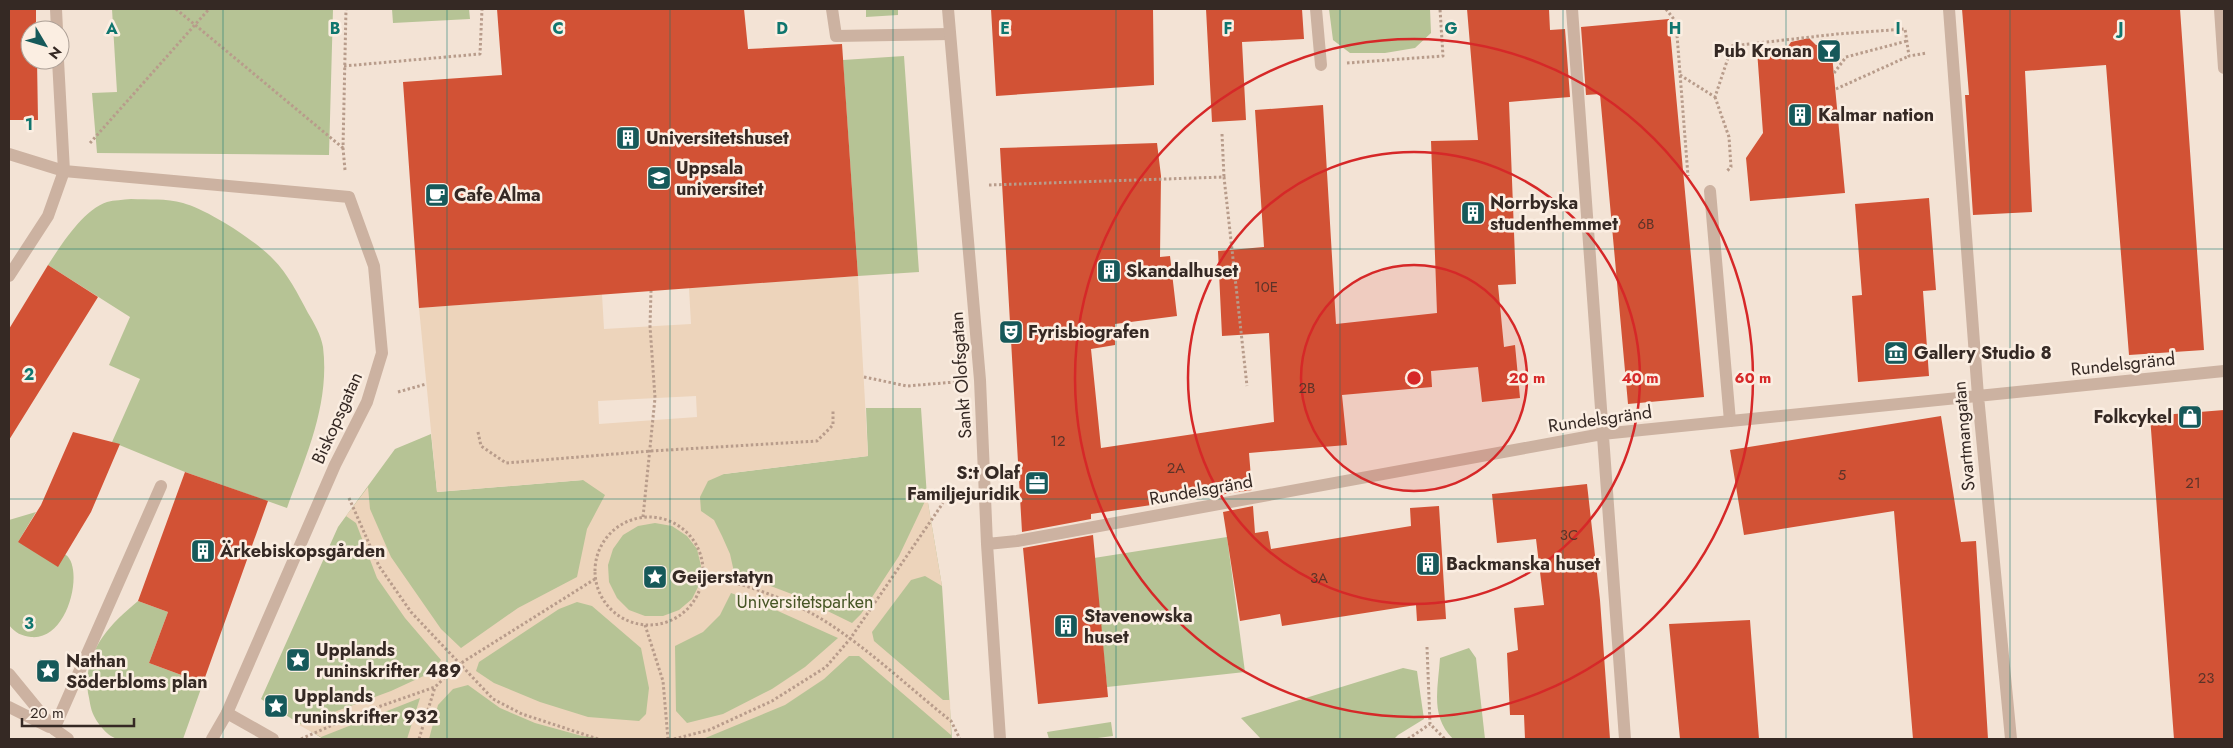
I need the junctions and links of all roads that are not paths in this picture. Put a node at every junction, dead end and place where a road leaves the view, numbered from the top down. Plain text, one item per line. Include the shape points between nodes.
1 (832, 9) edge
2 (948, 9) edge
3 (1316, 9) edge
4 (1572, 9) edge
5 (1949, 9) edge
6 (2220, 9) edge
7 (950, 34) junction
8 (1321, 65) road end
9 (2224, 68) edge
10 (59, 70) edge
11 (9, 154) edge
12 (64, 171) junction
13 (1710, 190) road end
14 (9, 276) edge
15 (2224, 371) edge
16 (1978, 396) junction
17 (1730, 421) junction
18 (1602, 434) junction
19 (161, 486) dead end
20 (987, 544) junction
21 (9, 674) edge
22 (9, 707) edge
23 (228, 713) junction
24 (54, 729) junction
25 (68, 739) edge
26 (212, 739) edge
27 (273, 739) edge
28 (1000, 739) edge
29 (1626, 739) edge
30 (2011, 739) edge

1 - 7 street via 836,36
2 - 7 street, Sankt Olofsgatan
3 - 8 street
4 - 18 street
5 - 16 street, Svartmangatan
6 - 9 street
7 - 20 street, Sankt Olofsgatan via 980,380
10 - 12 street
11 - 12 street
12 - 14 street via 48,216
12 - 23 street, Biskopsgatan via 349,198 374,266 382,353 367,402 336,465
13 - 17 street
15 - 16 street, Rundelsgränd
16 - 17 street, Rundelsgränd
16 - 30 street, Svartmangatan
17 - 18 street, Rundelsgränd
18 - 20 street, Rundelsgränd
18 - 29 street
19 - 24 street
20 - 28 street, Sankt Olofsgatan
21 - 24 street
22 - 24 street
23 - 26 street, Biskopsgatan
23 - 27 street
24 - 25 street

